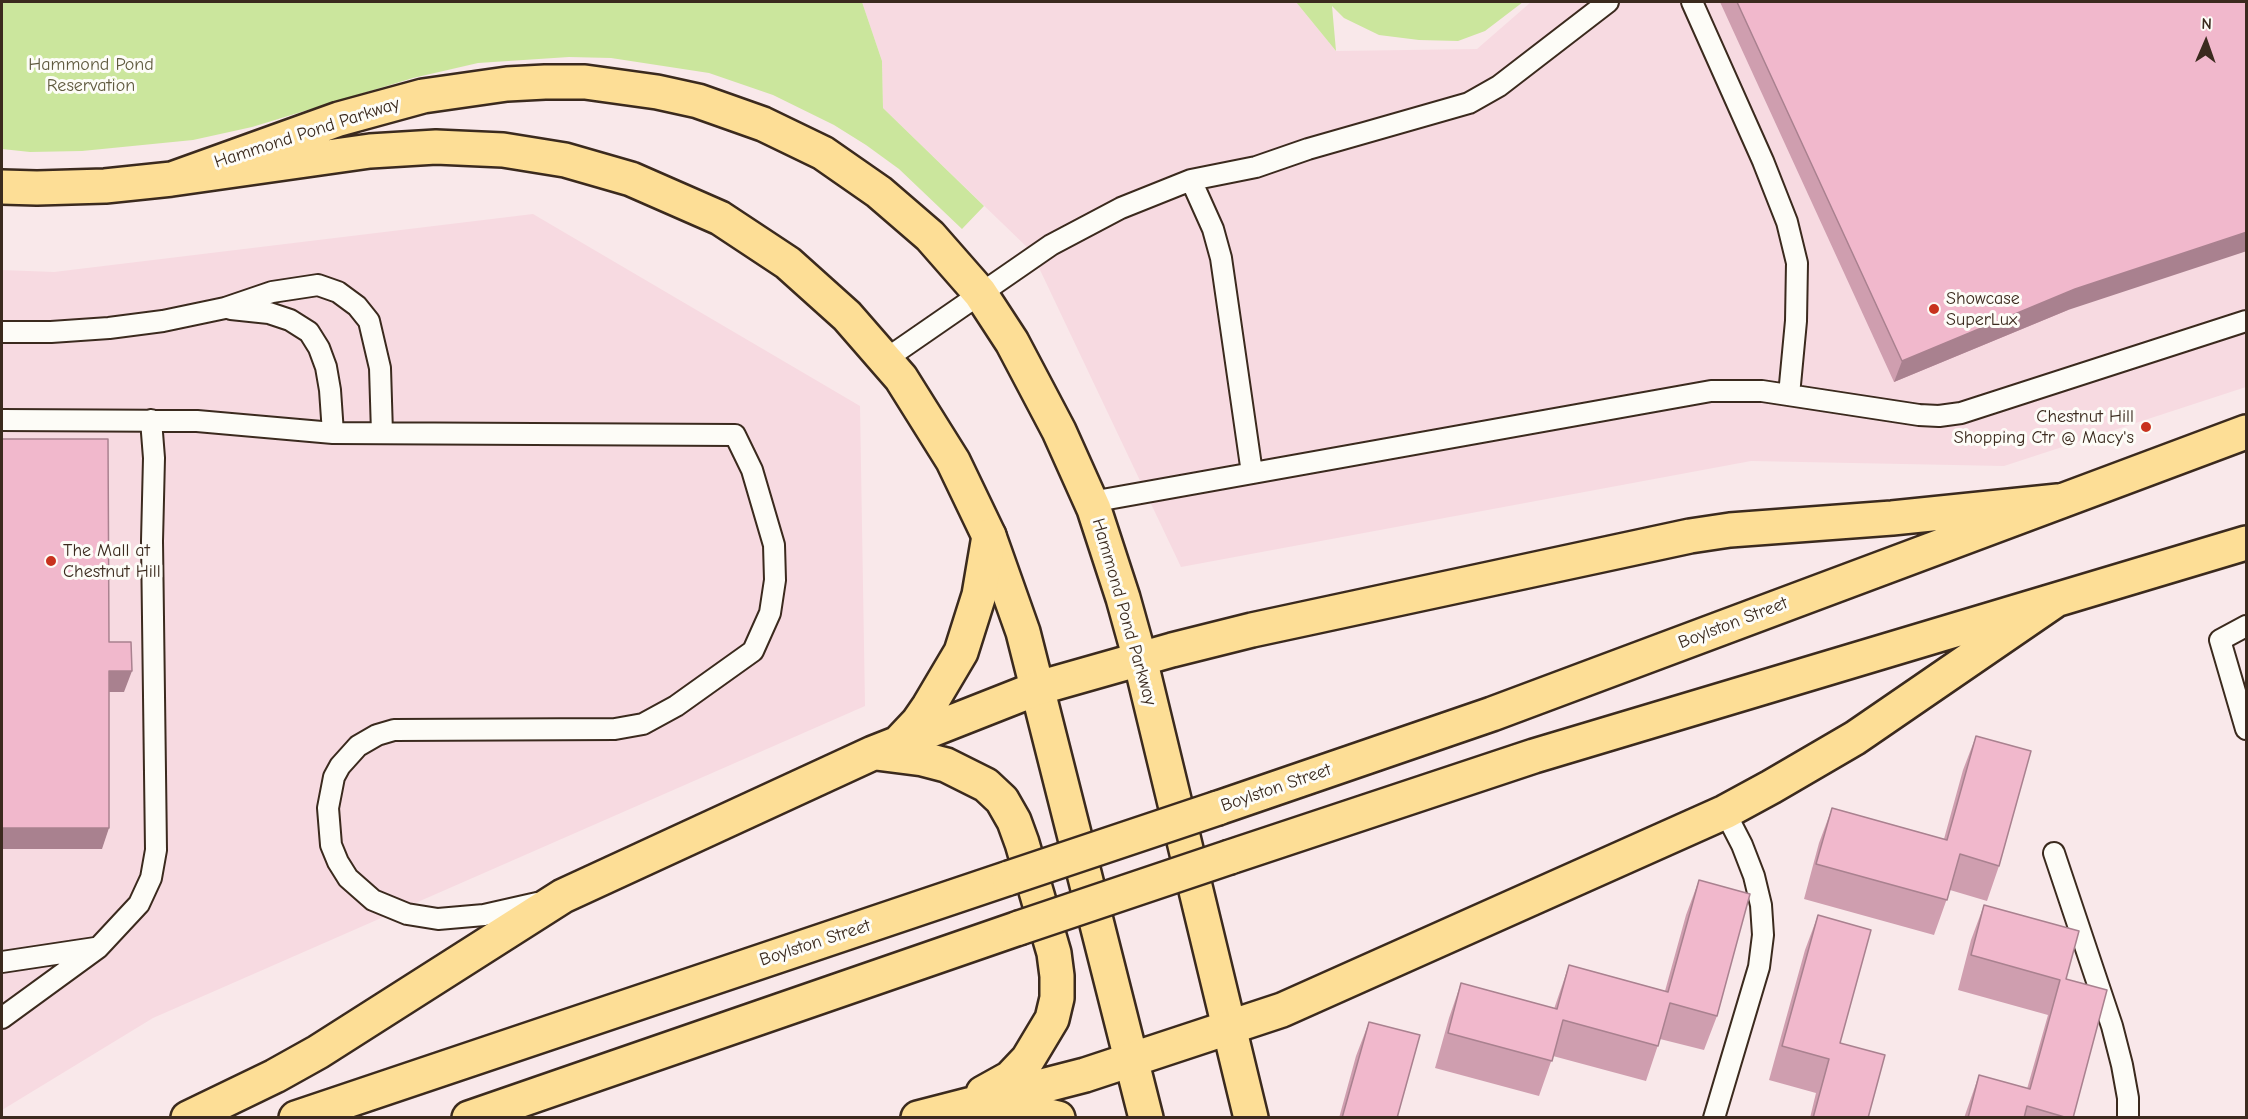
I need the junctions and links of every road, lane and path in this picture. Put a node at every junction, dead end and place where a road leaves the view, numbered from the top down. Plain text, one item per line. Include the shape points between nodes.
1 (1608, 2) edge
2 (1692, 2) edge
3 (172, 179) junction
4 (1191, 180) junction
5 (2, 187) edge
6 (980, 293) junction
7 (225, 308) junction
8 (2247, 321) edge
9 (2, 332) edge
10 (886, 359) junction
11 (1789, 395) junction
12 (2, 420) edge
13 (151, 420) junction
14 (2247, 432) edge
15 (333, 433) junction
16 (382, 433) junction
17 (1252, 473) junction
18 (2058, 501) junction
19 (1091, 502) junction
20 (989, 536) junction
21 (2247, 543) edge
22 (2056, 600) junction
23 (2247, 626) edge
24 (1140, 658) junction
25 (1038, 688) junction
26 (2247, 729) edge
27 (886, 747) junction
28 (1725, 812) junction
29 (2054, 853) dead end
30 (563, 896) junction
31 (98, 948) junction
32 (2, 962) edge
33 (2, 1018) edge
34 (1230, 1027) junction
35 (1132, 1060) junction
36 (932, 1114) edge
37 (188, 1118) edge
38 (296, 1118) edge
39 (469, 1118) edge
40 (1058, 1118) edge
41 (1146, 1118) edge
42 (1251, 1118) edge
43 (1714, 1118) edge
44 (2128, 1118) edge

1 - 4 lane via 1499,86 1469,103 1256,167
2 - 11 lane via 1787,222 1797,263
3 - 5 main road, Hammond Pond Parkway via 105,186
3 - 6 main road, Hammond Pond Parkway via 339,119 423,96 545,82 622,86 698,101 763,124 823,153 879,192 930,236
3 - 10 main road, Hammond Pond Parkway via 436,147 503,150 565,160 630,179 742,230 807,279
4 - 6 lane via 1087,225
4 - 17 lane via 1221,258
6 - 10 lane
6 - 19 main road, Hammond Pond Parkway via 1023,361
7 - 9 lane via 110,328
7 - 15 lane via 268,313 309,332 326,367
7 - 16 lane via 272,292 318,285 338,292 357,306 369,321 376,343
8 - 11 lane via 1961,413 1919,416
10 - 20 main road, Hammond Pond Parkway via 937,434
11 - 17 lane via 1737,389 1711,391
12 - 13 lane
13 - 15 lane
13 - 31 lane via 156,850 151,878 139,904
14 - 18 main road, Boylston Street
15 - 16 lane
16 - 30 lane via 735,435 752,470 774,544 775,580 770,613 753,651 676,706 643,724 615,729 394,730 358,746 338,770 328,808 331,845 348,878 382,905 438,919 462,918
17 - 19 lane
18 - 24 main road via 1690,536 1252,630
18 - 38 main road, Boylston Street, bridge via 1492,714
19 - 24 main road, Hammond Pond Parkway
20 - 25 main road, Hammond Pond Parkway via 1019,618
20 - 27 main road via 979,595 962,652 918,722
21 - 22 main road
22 - 28 main road via 1855,738
22 - 39 main road, bridge via 1534,756 1230,856
23 - 26 lane via 2220,640
24 - 25 main road
24 - 34 main road, Hammond Pond Parkway
25 - 27 main road
25 - 35 main road, Hammond Pond Parkway
27 - 30 main road
27 - 36 main road via 946,765 986,784 1002,800 1022,843 1057,976 1052,1019 1028,1059 995,1087
28 - 34 main road via 1333,988
28 - 43 lane via 1754,876 1763,936 1759,967
29 - 44 lane via 2112,1026 2128,1098
30 - 37 main road via 318,1052
31 - 32 lane
31 - 33 lane
34 - 35 main road
34 - 42 main road, Hammond Pond Parkway
35 - 36 main road
35 - 41 main road, Hammond Pond Parkway
36 - 40 main road via 1028,1111

